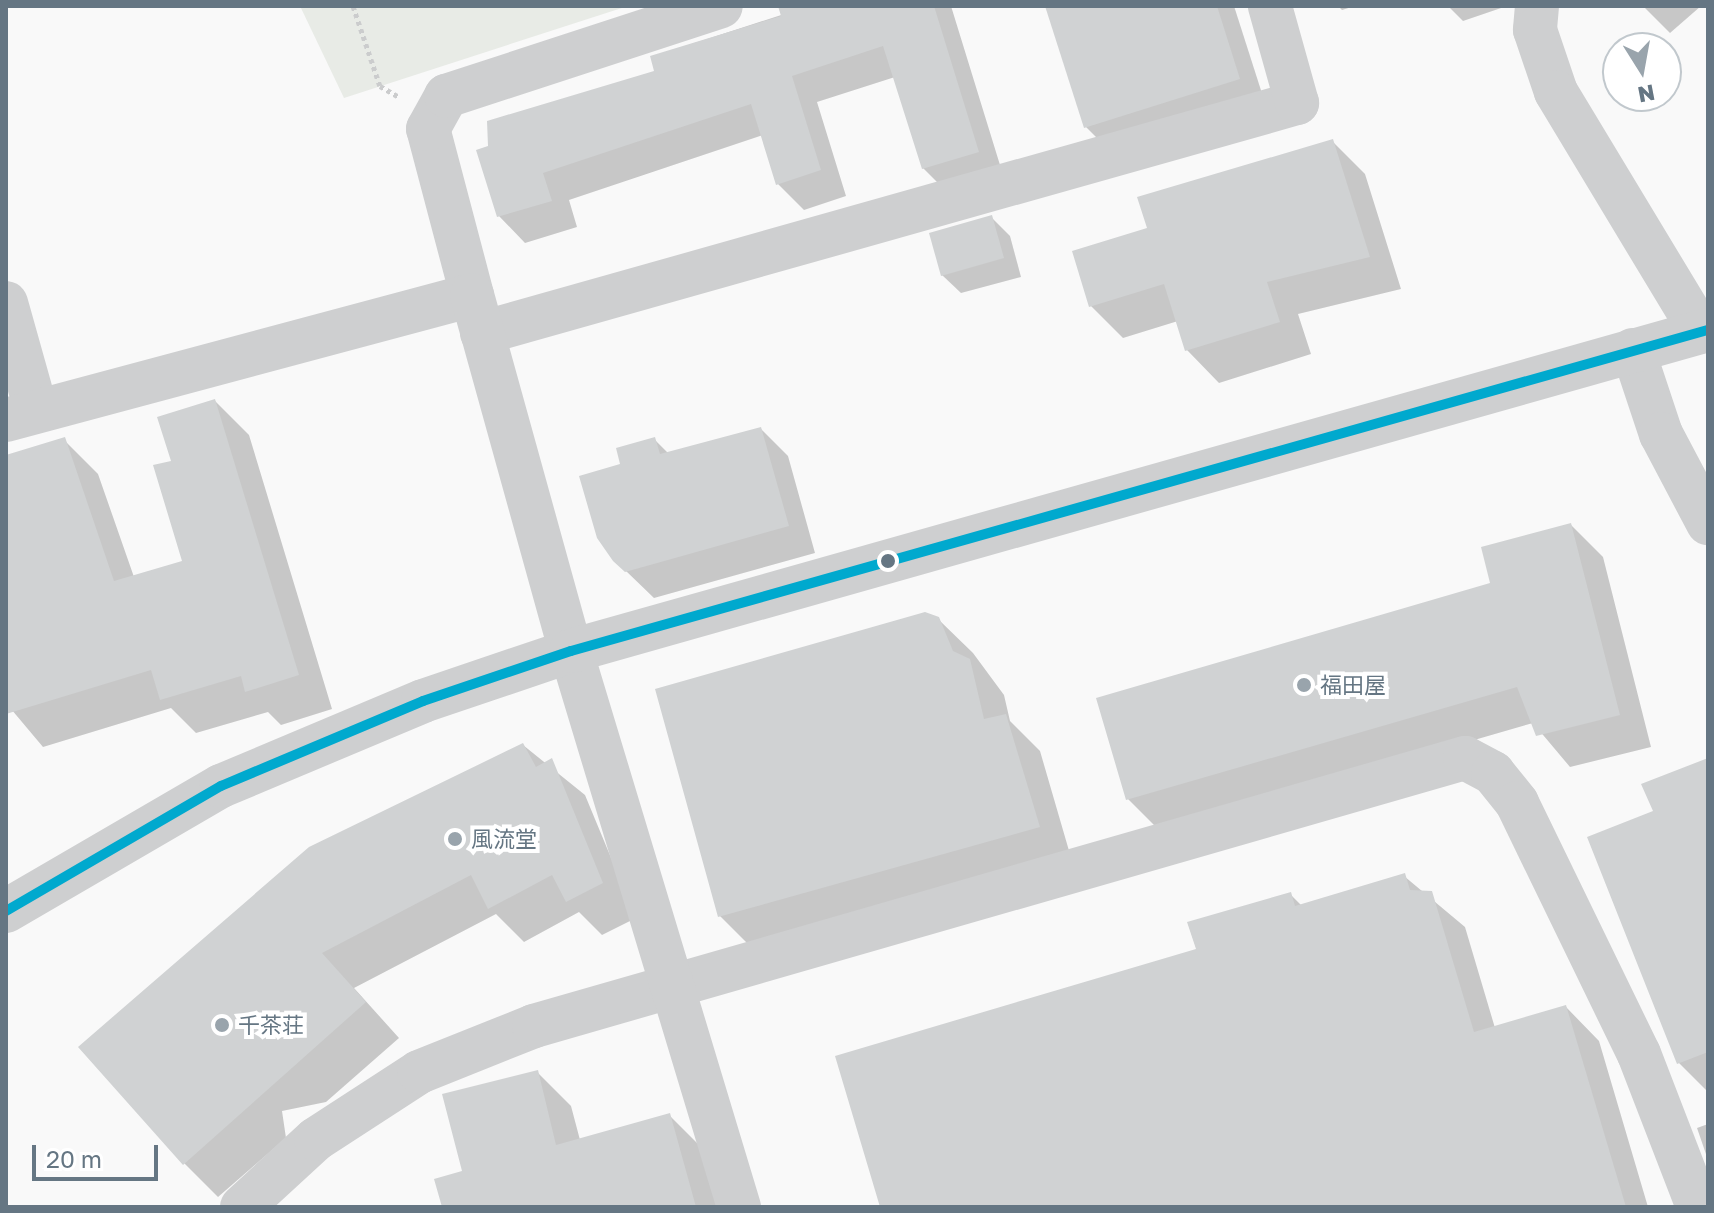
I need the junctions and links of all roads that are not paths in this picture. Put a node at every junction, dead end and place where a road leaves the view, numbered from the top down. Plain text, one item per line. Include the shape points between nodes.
1 (721, 6) edge
2 (1270, 6) edge
3 (1537, 6) edge
4 (6, 303) edge
5 (477, 314) junction
6 (1704, 331) edge
7 (1633, 350) junction
8 (21, 415) edge
9 (1708, 523) edge
10 (571, 651) junction
11 (6, 911) edge
12 (672, 985) junction
13 (242, 1207) edge
14 (739, 1207) edge
15 (1698, 1207) edge

1 - 5 street via 446,96 428,129
2 - 5 street via 1297,103
3 - 6 street via 1535,30 1556,92
4 - 8 street
5 - 8 street
5 - 10 street
6 - 7 street
7 - 9 street via 1661,434
7 - 10 street
10 - 11 street via 423,701 221,786
10 - 12 street
12 - 13 street via 534,1026 419,1072 316,1139
12 - 14 street
12 - 15 street via 1465,758 1493,773 1517,803 1639,1054

